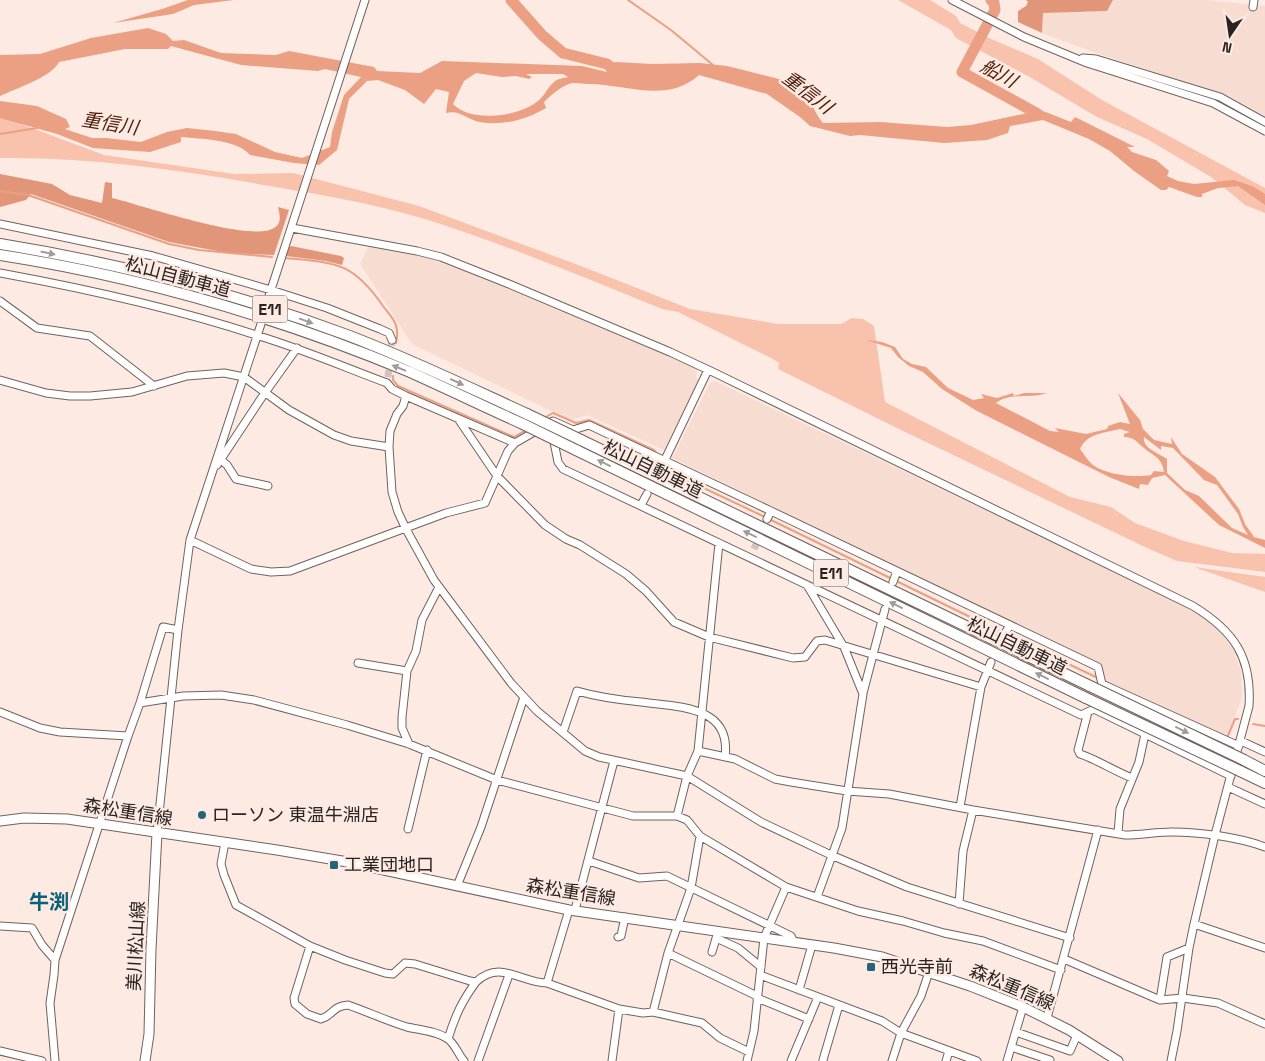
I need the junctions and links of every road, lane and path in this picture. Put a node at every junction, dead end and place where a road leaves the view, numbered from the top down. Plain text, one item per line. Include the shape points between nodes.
1 (365, 0) edge
2 (952, 0) edge
3 (1073, 58) junction
4 (1265, 122) edge
5 (1265, 131) edge
6 (0, 225) edge
7 (292, 228) junction
8 (0, 244) edge
9 (0, 255) edge
10 (0, 273) edge
11 (271, 290) junction
12 (268, 299) dead end
13 (0, 301) edge
14 (261, 324) dead end
15 (257, 335) junction
16 (392, 340) dead end
17 (297, 348) junction
18 (708, 370) junction
19 (244, 377) junction
20 (0, 380) edge
21 (154, 386) junction
22 (266, 392) junction
23 (406, 396) junction
24 (458, 419) junction
25 (525, 419) junction
26 (544, 426) junction
27 (515, 443) junction
28 (389, 447) junction
29 (221, 460) junction
30 (665, 460) junction
31 (213, 470) junction
32 (660, 470) dead end
33 (497, 476) junction
34 (268, 486) dead end
35 (647, 494) dead end
36 (641, 505) junction
37 (771, 511) junction
38 (767, 520) tunnel mouth
39 (406, 529) junction
40 (190, 540) junction
41 (719, 543) junction
42 (754, 549) tunnel mouth
43 (750, 557) junction
44 (897, 571) junction
45 (893, 582) dead end
46 (807, 585) junction
47 (439, 587) junction
48 (885, 609) dead end
49 (882, 620) junction
50 (1010, 625) junction
51 (178, 630) junction
52 (1004, 636) dead end
53 (709, 637) junction
54 (844, 647) junction
55 (873, 655) junction
56 (991, 662) dead end
57 (358, 663) dead end
58 (988, 670) junction
59 (407, 671) junction
60 (981, 686) junction
61 (863, 694) junction
62 (524, 697) junction
63 (170, 698) junction
64 (140, 703) junction
65 (0, 712) edge
66 (1088, 712) junction
67 (702, 714) junction
68 (563, 732) junction
69 (1145, 734) junction
70 (128, 736) junction
71 (1240, 743) junction
72 (409, 744) junction
73 (427, 750) junction
74 (698, 751) junction
75 (1265, 752) edge
76 (725, 757) junction
77 (614, 761) junction
78 (1265, 771) edge
79 (1235, 773) junction
80 (687, 776) junction
81 (1132, 778) junction
82 (497, 780) junction
83 (1265, 783) edge
84 (1228, 787) junction
85 (847, 791) junction
86 (1265, 804) edge
87 (960, 807) junction
88 (603, 808) junction
89 (973, 810) junction
90 (677, 816) junction
91 (0, 821) edge
92 (100, 824) junction
93 (408, 830) dead end
94 (1098, 830) junction
95 (158, 833) junction
96 (1118, 833) junction
97 (1215, 835) junction
98 (700, 836) junction
99 (225, 842) junction
100 (1265, 847) edge
101 (831, 855) junction
102 (589, 861) junction
103 (457, 886) junction
104 (786, 887) junction
105 (691, 888) junction
106 (817, 897) junction
107 (958, 904) junction
108 (572, 910) junction
109 (625, 917) junction
110 (1194, 924) junction
111 (678, 925) junction
112 (0, 926) edge
113 (769, 926) junction
114 (717, 934) junction
115 (618, 937) dead end
116 (764, 938) junction
117 (1070, 938) junction
118 (794, 942) junction
119 (812, 945) junction
120 (310, 946) junction
121 (1189, 948) junction
122 (1265, 948) edge
123 (712, 952) dead end
124 (668, 953) junction
125 (1064, 959) junction
126 (55, 960) junction
127 (761, 967) junction
128 (1061, 970) junction
129 (930, 972) junction
130 (509, 975) junction
131 (760, 975) junction
132 (476, 982) junction
133 (548, 983) junction
134 (799, 990) junction
135 (757, 997) junction
136 (818, 997) junction
137 (1183, 998) junction
138 (1160, 1000) junction
139 (839, 1005) junction
140 (1023, 1008) junction
141 (619, 1009) junction
142 (653, 1012) junction
143 (1047, 1018) junction
144 (809, 1019) junction
145 (1265, 1024) edge
146 (1016, 1032) junction
147 (901, 1033) junction
148 (1077, 1035) junction
149 (448, 1039) junction
150 (1011, 1047) junction
151 (0, 1051) edge
152 (949, 1051) junction
153 (749, 1052) junction
154 (823, 1060) edge
155 (1009, 1060) edge
156 (1050, 1060) edge
157 (42, 1061) edge
158 (55, 1061) edge
159 (145, 1061) edge
160 (464, 1061) edge
161 (478, 1061) edge
162 (612, 1061) edge
163 (746, 1061) edge
164 (791, 1061) edge
165 (892, 1061) edge
166 (946, 1061) edge
167 (977, 1061) edge
168 (1118, 1061) edge
169 (1170, 1061) edge

1 - 7 street
2 - 3 street via 1017,34
3 - 4 street via 1096,59 1220,96
3 - 5 street via 1213,103
6 - 11 street via 154,256
7 - 11 street
7 - 18 street via 441,257
8 -> 25 highway, 松山自動車道 / E11 via 148,274 280,312 414,363
25 -> 9 highway, 松山自動車道 / E11 via 343,346 212,301 146,284
10 - 15 street via 126,299
11 - 12 street
11 - 16 street via 380,328 389,333
13 - 21 street via 37,328 90,336
14 - 15 street
15 - 17 street
15 - 19 street
17 - 22 street
17 - 23 street via 388,380 392,389
18 - 30 street
18 - 71 street via 1214,619 1239,649 1249,677 1249,706
19 - 21 street via 224,373 186,376
19 - 22 street
19 - 31 street
20 - 21 street via 41,392 70,396 110,395
22 - 28 street via 289,410 334,435
22 - 29 street
23 - 24 street
23 - 28 street via 390,431
24 - 27 street
24 - 33 street
25 -> 78 highway, 松山自動車道 / E11, bridge via 581,440
79 -> 25 highway, 松山自動車道 / E11, bridge via 576,450
26 - 27 street
26 - 30 street via 553,421 573,430 590,425
26 - 36 street via 553,437 558,462 563,469
27 - 33 street
28 - 39 street via 392,492
29 - 31 street
29 - 34 street via 236,479
30 - 32 street
30 - 37 street
31 - 40 street
33 - 39 street via 485,503 446,513
33 - 53 street via 545,525 626,574 674,622
35 - 36 street
36 - 41 street
37 - 38 street
37 - 44 street
39 - 40 street via 290,571 271,572 250,569
39 - 47 street
40 - 51 street
41 - 43 street
41 - 53 street
42 - 43 street
43 - 46 street
44 - 45 street
44 - 50 street
46 - 49 street
46 - 54 street
47 - 59 street via 422,620 416,651
47 - 62 street
48 - 49 street
49 - 55 street
49 - 58 street
50 - 52 street
50 - 71 street via 1098,667 1102,684
51 - 63 street
51 - 64 street via 163,627
53 - 54 street via 794,658 805,657 817,641 825,640
53 - 67 street
54 - 55 street
54 - 61 street
55 - 60 street
55 - 61 street
56 - 58 street
57 - 59 street
58 - 60 street
58 - 66 street via 1081,715
59 - 72 street via 402,728
60 - 87 street
61 - 85 street
62 - 68 street
62 - 82 street
63 - 64 street
63 - 72 street via 221,695 254,700
63 - 95 street
64 - 70 street
65 - 70 street via 40,728 60,732
66 - 69 street via 1094,709
66 - 81 street via 1078,750 1080,754
67 - 68 street via 682,706 577,691
67 - 74 street
67 - 76 street via 722,730
68 - 77 street via 585,751
69 - 79 street
69 - 81 street
70 - 92 street
71 - 75 street
71 - 79 street
72 - 73 street
73 - 82 street
73 - 93 street
74 - 76 street
74 - 80 street
76 - 85 street via 775,778
77 - 80 street
77 - 88 street
79 - 83 highway, 松山自動車道 / E11
79 - 84 street
80 - 90 street
80 - 101 street via 761,822
81 - 96 street via 1120,809
82 - 88 street
82 - 103 street
84 - 86 street
84 - 97 street
85 - 87 street via 889,794
85 - 101 street via 842,828
87 - 89 street
88 - 90 street via 633,816
88 - 102 street
89 - 94 street
89 - 107 street via 963,852
90 - 98 street via 686,820
91 - 92 main road, 森松重信線 via 49,817
92 - 95 main road, 森松重信線
92 - 126 street
94 - 96 street
94 - 117 street
95 - 99 main road, 森松重信線
95 - 159 main road, 美川松山線
96 - 97 street
97 - 100 street
97 - 110 street
98 - 104 street
98 - 105 street
99 - 103 main road, 森松重信線 via 342,861
99 - 120 street via 221,864 236,905
101 - 106 street
101 - 107 street
102 - 105 street via 639,878 667,876
102 - 108 street
103 - 108 main road, 森松重信線
104 - 106 street
104 - 113 street
105 - 111 street
105 - 113 street
106 - 128 street via 858,911 983,941
107 - 117 street
108 - 109 main road, 森松重信線
108 - 133 street
109 - 111 main road, 森松重信線
109 - 115 street via 621,936
110 - 121 street
110 - 122 street
111 - 114 main road, 森松重信線
111 - 124 street
112 - 126 street via 32,928
113 - 116 street
113 - 118 street via 791,936
114 - 116 main road, 森松重信線
114 - 123 street
114 - 127 street
116 - 118 main road, 森松重信線
116 - 127 street
117 - 125 street
118 - 119 main road, 森松重信線
119 - 129 main road, 森松重信線 via 882,957
119 - 134 street
120 - 132 street via 385,973 393,974 405,963
120 - 149 street via 294,998 295,1004 307,1014 321,1019 339,1006 348,1005
121 - 137 street
121 - 138 street via 1167,957
124 - 135 street
124 - 142 street
125 - 128 street
125 - 138 street
126 - 158 street via 50,1003
127 - 131 street
128 - 143 street
129 - 140 main road, 森松重信線
129 - 147 street
130 - 132 street via 496,970
130 - 133 street
130 - 161 street
131 - 134 street
131 - 135 street
132 - 149 street via 455,1017
133 - 141 street
134 - 136 street
135 - 144 street
135 - 153 street
136 - 139 street
136 - 144 street
137 - 138 street
137 - 145 street via 1218,1002
137 - 169 street
139 - 147 street via 882,1021
139 - 154 street
140 - 143 main road, 森松重信線
140 - 146 street
141 - 142 street via 643,1014
141 - 162 street
142 - 153 street via 702,1023 720,1038
143 - 148 main road, 森松重信線
144 - 164 street
146 - 148 street via 1070,1051
146 - 150 street
147 - 152 street
147 - 165 street
148 - 168 main road, 森松重信線
149 - 160 street
150 - 155 street
150 - 156 street
151 - 157 street
152 - 166 street
152 - 167 street
153 - 163 street

